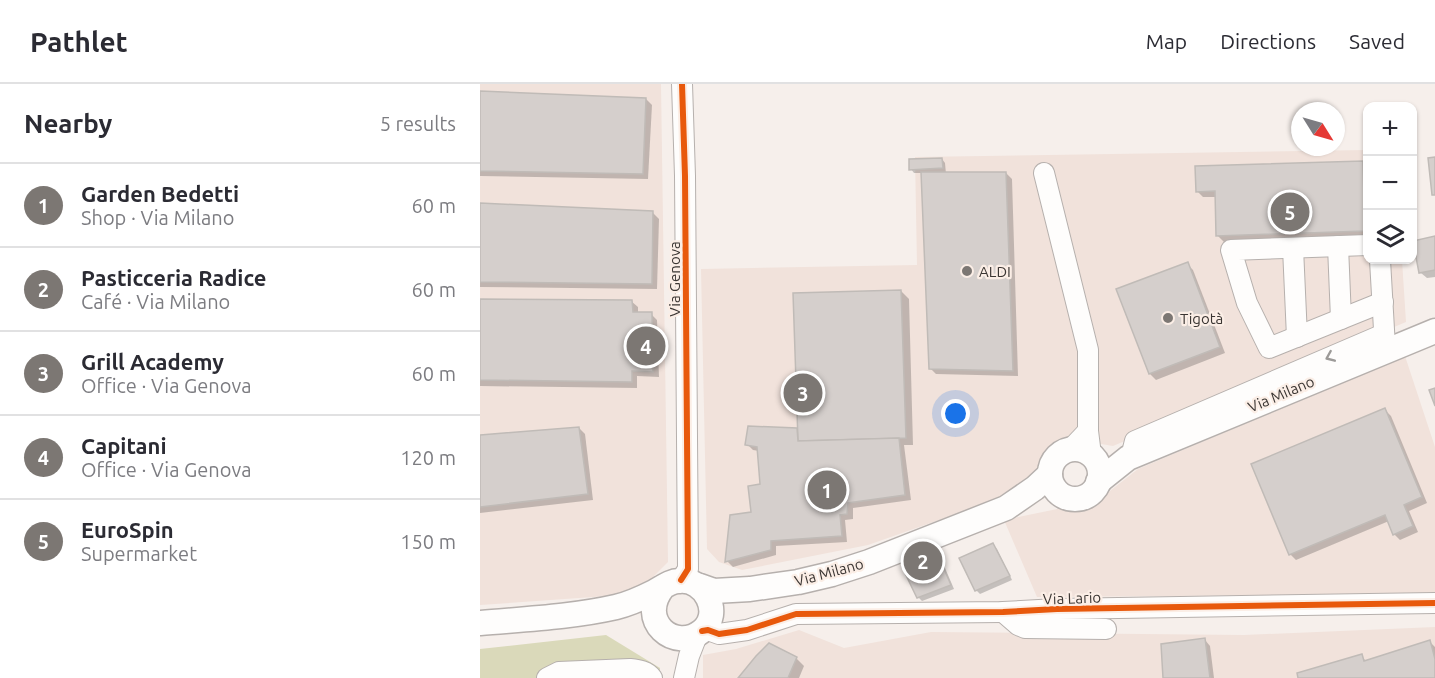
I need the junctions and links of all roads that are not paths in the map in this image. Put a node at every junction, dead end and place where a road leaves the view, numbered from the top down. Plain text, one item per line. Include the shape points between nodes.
1 (682, 84) edge
2 (1044, 173) dead end
3 (1363, 245) edge
4 (1338, 246) junction
5 (1293, 248) junction
6 (1380, 264) edge
7 (1383, 303) junction
8 (1341, 319) junction
9 (1435, 331) edge
10 (1297, 337) junction
11 (1385, 343) junction
12 (1269, 348) junction
13 (1278, 379) junction
14 (1085, 454) junction
15 (1129, 458) junction
16 (1050, 474) junction
17 (1098, 482) junction
18 (1068, 498) junction
19 (1006, 508) junction
20 (685, 581) junction
21 (750, 589) junction
22 (1435, 603) edge
23 (1003, 612) junction
24 (586, 613) junction
25 (480, 623) edge
26 (660, 626) junction
27 (706, 626) junction
28 (1106, 629) dead end
29 (684, 676) edge
30 (547, 678) edge
31 (652, 678) edge

1 - 20 street, Via Genova
2 - 14 street via 1088,350
3 - 4 street
4 - 5 street
4 - 8 street
5 - 10 street
5 - 12 street via 1231,250 1247,303
6 - 7 street
7 - 8 street
7 - 11 street
8 - 10 street
9 - 11 main road, Via Milano
10 - 12 street
11 -> 13 street
11 - 15 main road, Via Milano
12 - 13 street
13 - 15 street via 1135,441
14 - 15 main road, Via Milano
14 - 16 main road via 1062,453
14 - 17 main road via 1098,465
15 - 17 main road, Via Milano
16 - 18 main road via 1055,489
16 - 19 main road, Via Milano
17 - 18 main road via 1089,494
18 - 19 main road, Via Milano
19 - 21 main road, Via Milano via 869,562 798,582
20 - 21 main road, Via Milano via 714,591
20 - 24 main road via 627,604
20 - 26 main road via 657,594 654,602
20 - 27 main road via 708,596 711,605
21 - 27 main road, Via Milano via 724,604
22 - 23 street, Via Lario
23 - 27 street, Via Lario via 796,614 747,630 719,634
23 - 28 street via 1025,628
24 - 25 main road
24 - 26 main road via 624,614
26 - 27 main road via 680,639 693,636
26 - 29 street
27 - 29 street via 693,643
30 - 31 street via 559,672 630,669

